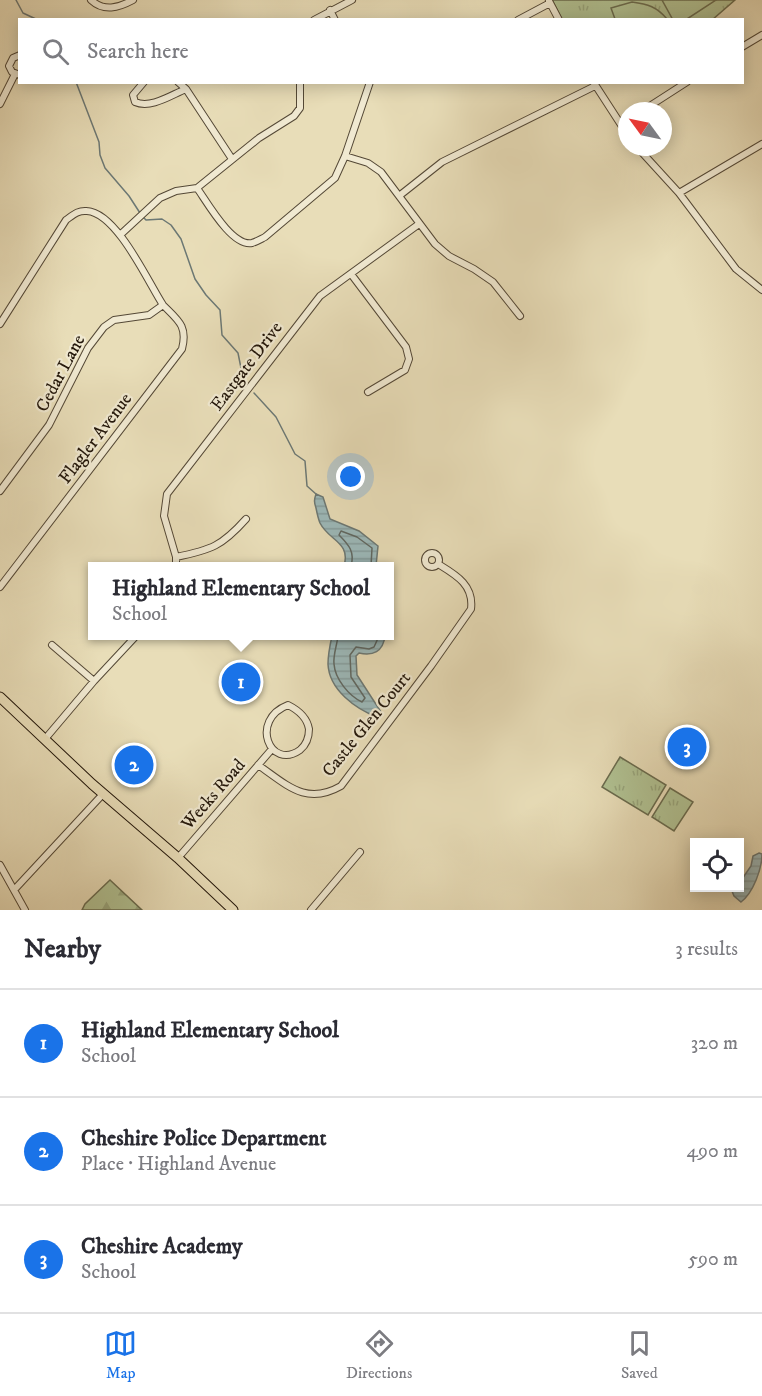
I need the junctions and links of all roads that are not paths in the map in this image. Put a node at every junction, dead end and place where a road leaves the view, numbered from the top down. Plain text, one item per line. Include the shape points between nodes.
1 (133, 0) edge
2 (351, 0) edge
3 (91, 1) edge
4 (549, 2) edge
5 (330, 10) junction
6 (317, 18) edge
7 (334, 18) edge
8 (521, 18) edge
9 (558, 18) edge
10 (762, 35) edge
11 (744, 46) edge
12 (18, 56) edge
13 (17, 74) edge
14 (142, 84) edge
15 (180, 84) edge
16 (300, 84) edge
17 (369, 84) edge
18 (594, 84) edge
19 (684, 84) edge
20 (186, 89) junction
21 (656, 102) edge
22 (0, 104) edge
23 (618, 122) edge
24 (762, 144) edge
25 (345, 156) junction
26 (645, 156) edge
27 (232, 159) junction
28 (196, 188) junction
29 (679, 193) junction
30 (399, 196) junction
31 (419, 224) junction
32 (120, 235) junction
33 (351, 274) junction
34 (762, 290) edge
35 (163, 305) junction
36 (520, 316) dead end
37 (0, 324) edge
38 (368, 392) dead end
39 (0, 490) edge
40 (246, 519) dead end
41 (176, 557) junction
42 (176, 562) edge
43 (438, 564) dead end
44 (0, 587) edge
45 (132, 640) edge
46 (52, 645) dead end
47 (94, 681) junction
48 (0, 698) edge
49 (45, 739) junction
50 (272, 749) junction
51 (258, 765) junction
52 (104, 794) junction
53 (360, 852) dead end
54 (178, 858) junction
55 (0, 865) edge
56 (14, 890) junction
57 (25, 910) edge
58 (233, 910) edge
59 (311, 910) edge

1 - 3 street via 121,7 105,8
2 - 5 street
4 - 8 street
4 - 9 street
5 - 6 street
5 - 7 street
10 - 11 street
12 - 13 street via 10,63 10,69
13 - 22 street
14 - 20 street via 133,95 135,102 142,105
15 - 20 street
16 - 27 street via 300,108 294,116
17 - 25 street
18 - 23 street
18 - 30 street via 442,162
19 - 21 street
20 - 27 street
24 - 29 street
25 - 28 street via 335,178 253,243 233,237
25 - 30 street via 381,172
26 - 29 street
27 - 28 street
28 - 32 street via 160,198
29 - 34 street via 736,269
30 - 31 street
31 - 33 street, Eastgate Drive
31 - 36 street via 449,256 493,282
32 - 35 street
32 - 37 street via 102,217 88,211 76,212 66,220
33 - 38 street via 406,346 409,359 405,370
33 - 41 street, Eastgate Drive via 307,311 167,495 164,516
35 - 39 street, Cedar Lane via 149,315 114,320 104,327 88,348 45,432
35 - 44 street, Flagler Avenue via 181,324 186,336 182,349
40 - 41 street via 228,539 206,551
41 - 42 street, Eastgate Drive
43 - 51 street, Castle Glen Court via 468,588 471,609 341,786 328,793 310,795 295,791
45 - 47 street
46 - 47 street
47 - 49 street
48 - 49 highway
49 - 52 highway
50 - 50 street via 279,753 297,752 308,739 307,722 288,705 278,709 267,725 267,742
50 - 51 street, Weeks Road
51 - 54 street, Weeks Road
52 - 54 highway
52 - 56 street
53 - 59 street
54 - 58 highway
55 - 56 street
56 - 57 street

